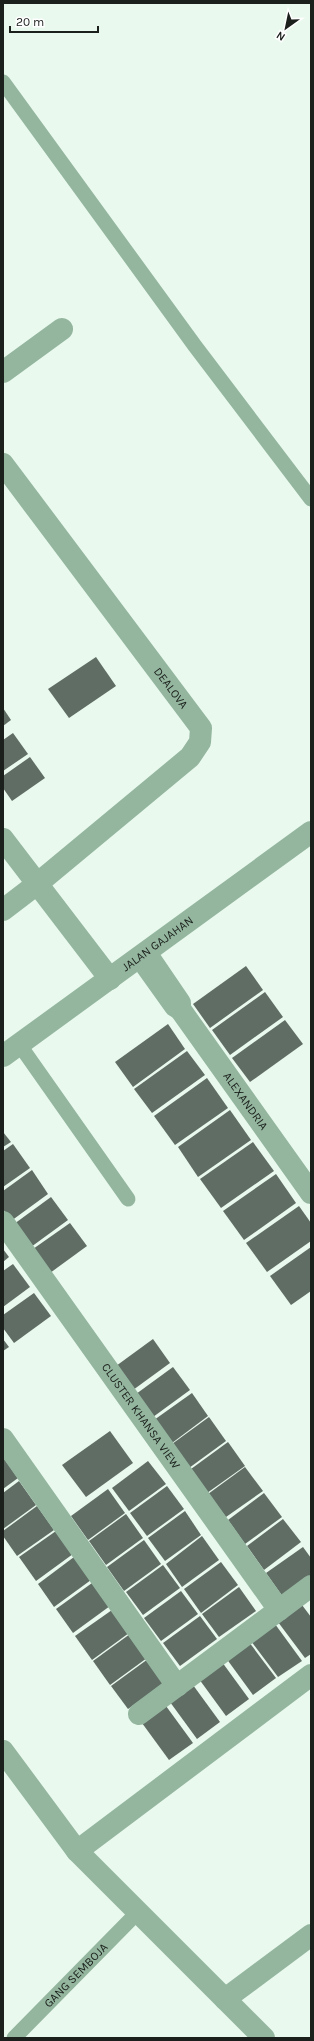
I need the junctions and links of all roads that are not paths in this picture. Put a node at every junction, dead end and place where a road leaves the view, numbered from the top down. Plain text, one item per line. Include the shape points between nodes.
1 (3, 82) edge
2 (62, 329) dead end
3 (3, 372) edge
4 (3, 464) edge
5 (311, 499) edge
6 (311, 832) edge
7 (3, 839) edge
8 (37, 884) junction
9 (3, 910) edge
10 (143, 955) junction
11 (110, 979) junction
12 (11, 1050) edge
13 (311, 1192) edge
14 (128, 1199) dead end
15 (3, 1222) edge
16 (3, 1439) edge
17 (311, 1586) edge
18 (278, 1610) junction
19 (311, 1675) edge
20 (177, 1686) junction
21 (139, 1714) dead end
22 (3, 1751) edge
23 (77, 1851) junction
24 (138, 1912) junction
25 (311, 1935) edge
26 (225, 1999) junction
27 (14, 2038) edge
28 (264, 2038) edge

1 - 5 lane via 195,346
2 - 3 street
4 - 8 street, DEALOVA via 201,728 200,742 190,756
6 - 10 street, JALAN GAJAHAN
7 - 8 street
8 - 9 street, DEALOVA
8 - 11 street
10 - 11 street, JALAN GAJAHAN
10 - 13 street, ALEXANDRIA via 175,1006 180,1009
11 - 12 street, JALAN GAJAHAN
12 - 14 lane
15 - 18 street, CLUSTER KHANSA VIEW
16 - 20 street
17 - 18 street
18 - 20 street
19 - 23 street
20 - 21 street
22 - 23 street
23 - 24 street
24 - 26 street
24 - 27 lane, GANG SEMBOJA
25 - 26 street
26 - 28 street

